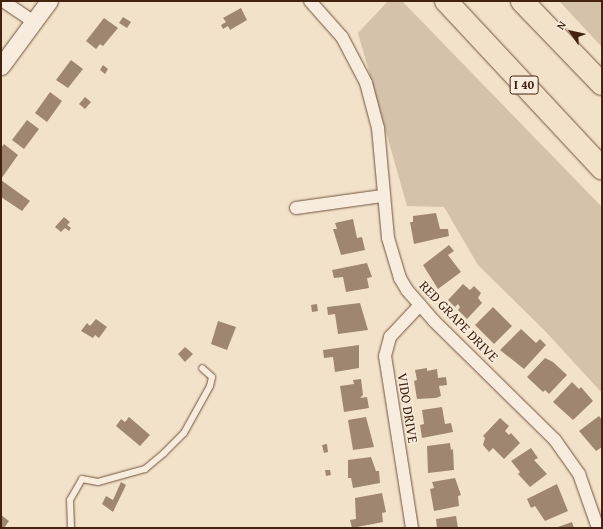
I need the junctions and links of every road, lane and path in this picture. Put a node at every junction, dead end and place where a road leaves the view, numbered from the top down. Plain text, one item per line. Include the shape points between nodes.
1 (3, 1) edge
2 (49, 1) edge
3 (310, 1) edge
4 (446, 1) edge
5 (522, 1) edge
6 (34, 22) junction
7 (1, 66) edge
8 (602, 84) edge
9 (602, 168) edge
10 (382, 196) junction
11 (296, 208) dead end
12 (420, 305) junction
13 (202, 368) dead end
14 (71, 528) edge
15 (412, 528) edge
16 (598, 528) edge

1 - 6 street
2 - 6 main road
3 - 10 street, RED GRAPE DRIVE via 342,37 366,83 378,128
4 - 9 highway, I 40
5 - 8 highway
6 - 7 main road
10 - 11 street
10 - 12 street, RED GRAPE DRIVE via 395,266 407,290
12 - 15 street, VIDO DRIVE via 390,337 385,356
12 - 16 street, RED GRAPE DRIVE via 555,440 579,474
13 - 14 lane via 212,377 210,386 184,433 145,468 98,482 82,479 70,500

